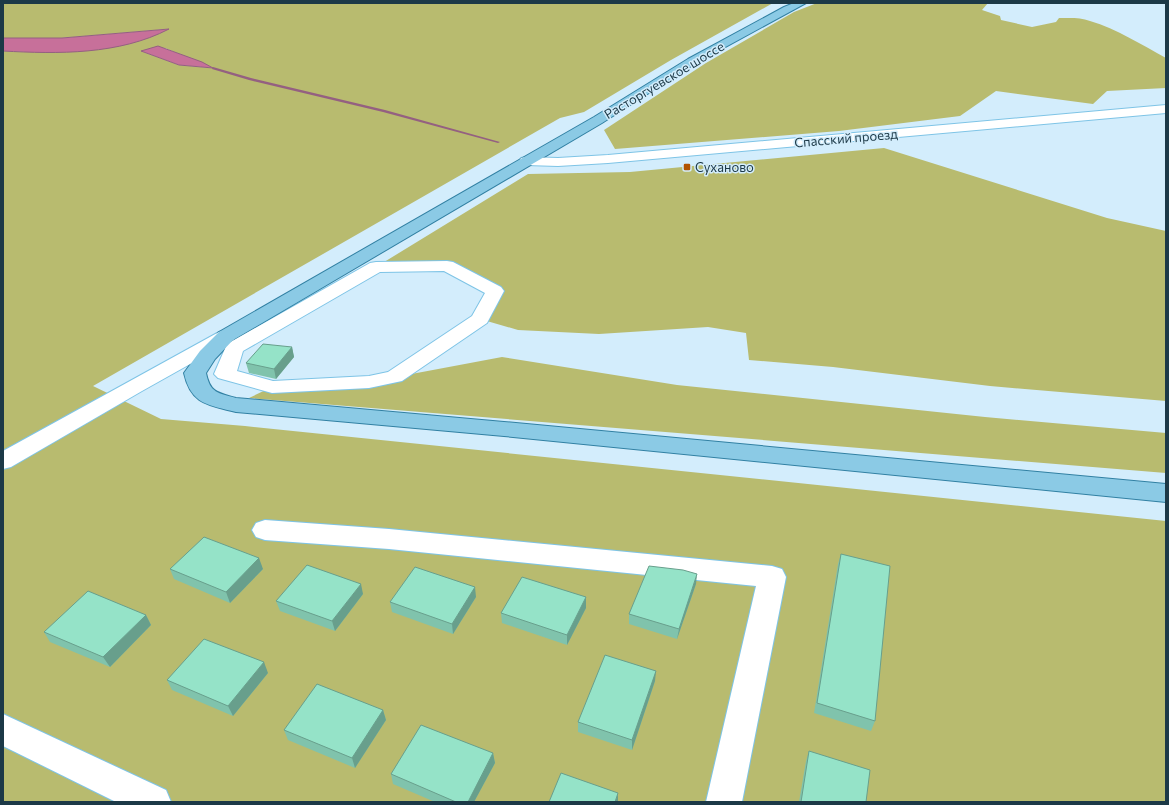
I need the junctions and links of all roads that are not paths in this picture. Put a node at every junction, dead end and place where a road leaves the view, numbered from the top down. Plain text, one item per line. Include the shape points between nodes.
1 (802, 3) edge
2 (1166, 109) edge
3 (526, 161) junction
4 (226, 336) junction
5 (224, 374) joint
6 (3, 461) edge
7 (1166, 493) edge
8 (265, 530) dead end
9 (3, 728) edge
10 (153, 802) edge
11 (724, 802) edge

1 - 3 main road, Расторгуевское шоссе via 692,61 598,120
2 - 3 street, Спасский проезд via 608,160
3 - 4 main road, Расторгуевское шоссе
4 - 6 street
4 - 7 main road, Расторгуевское шоссе via 207,355 195,373 198,387 210,398 236,405
5 - 5 street via 234,348 376,267 447,266 494,291 480,319 395,377 369,382 272,387
8 - 11 street via 389,538 772,577
9 - 10 street

